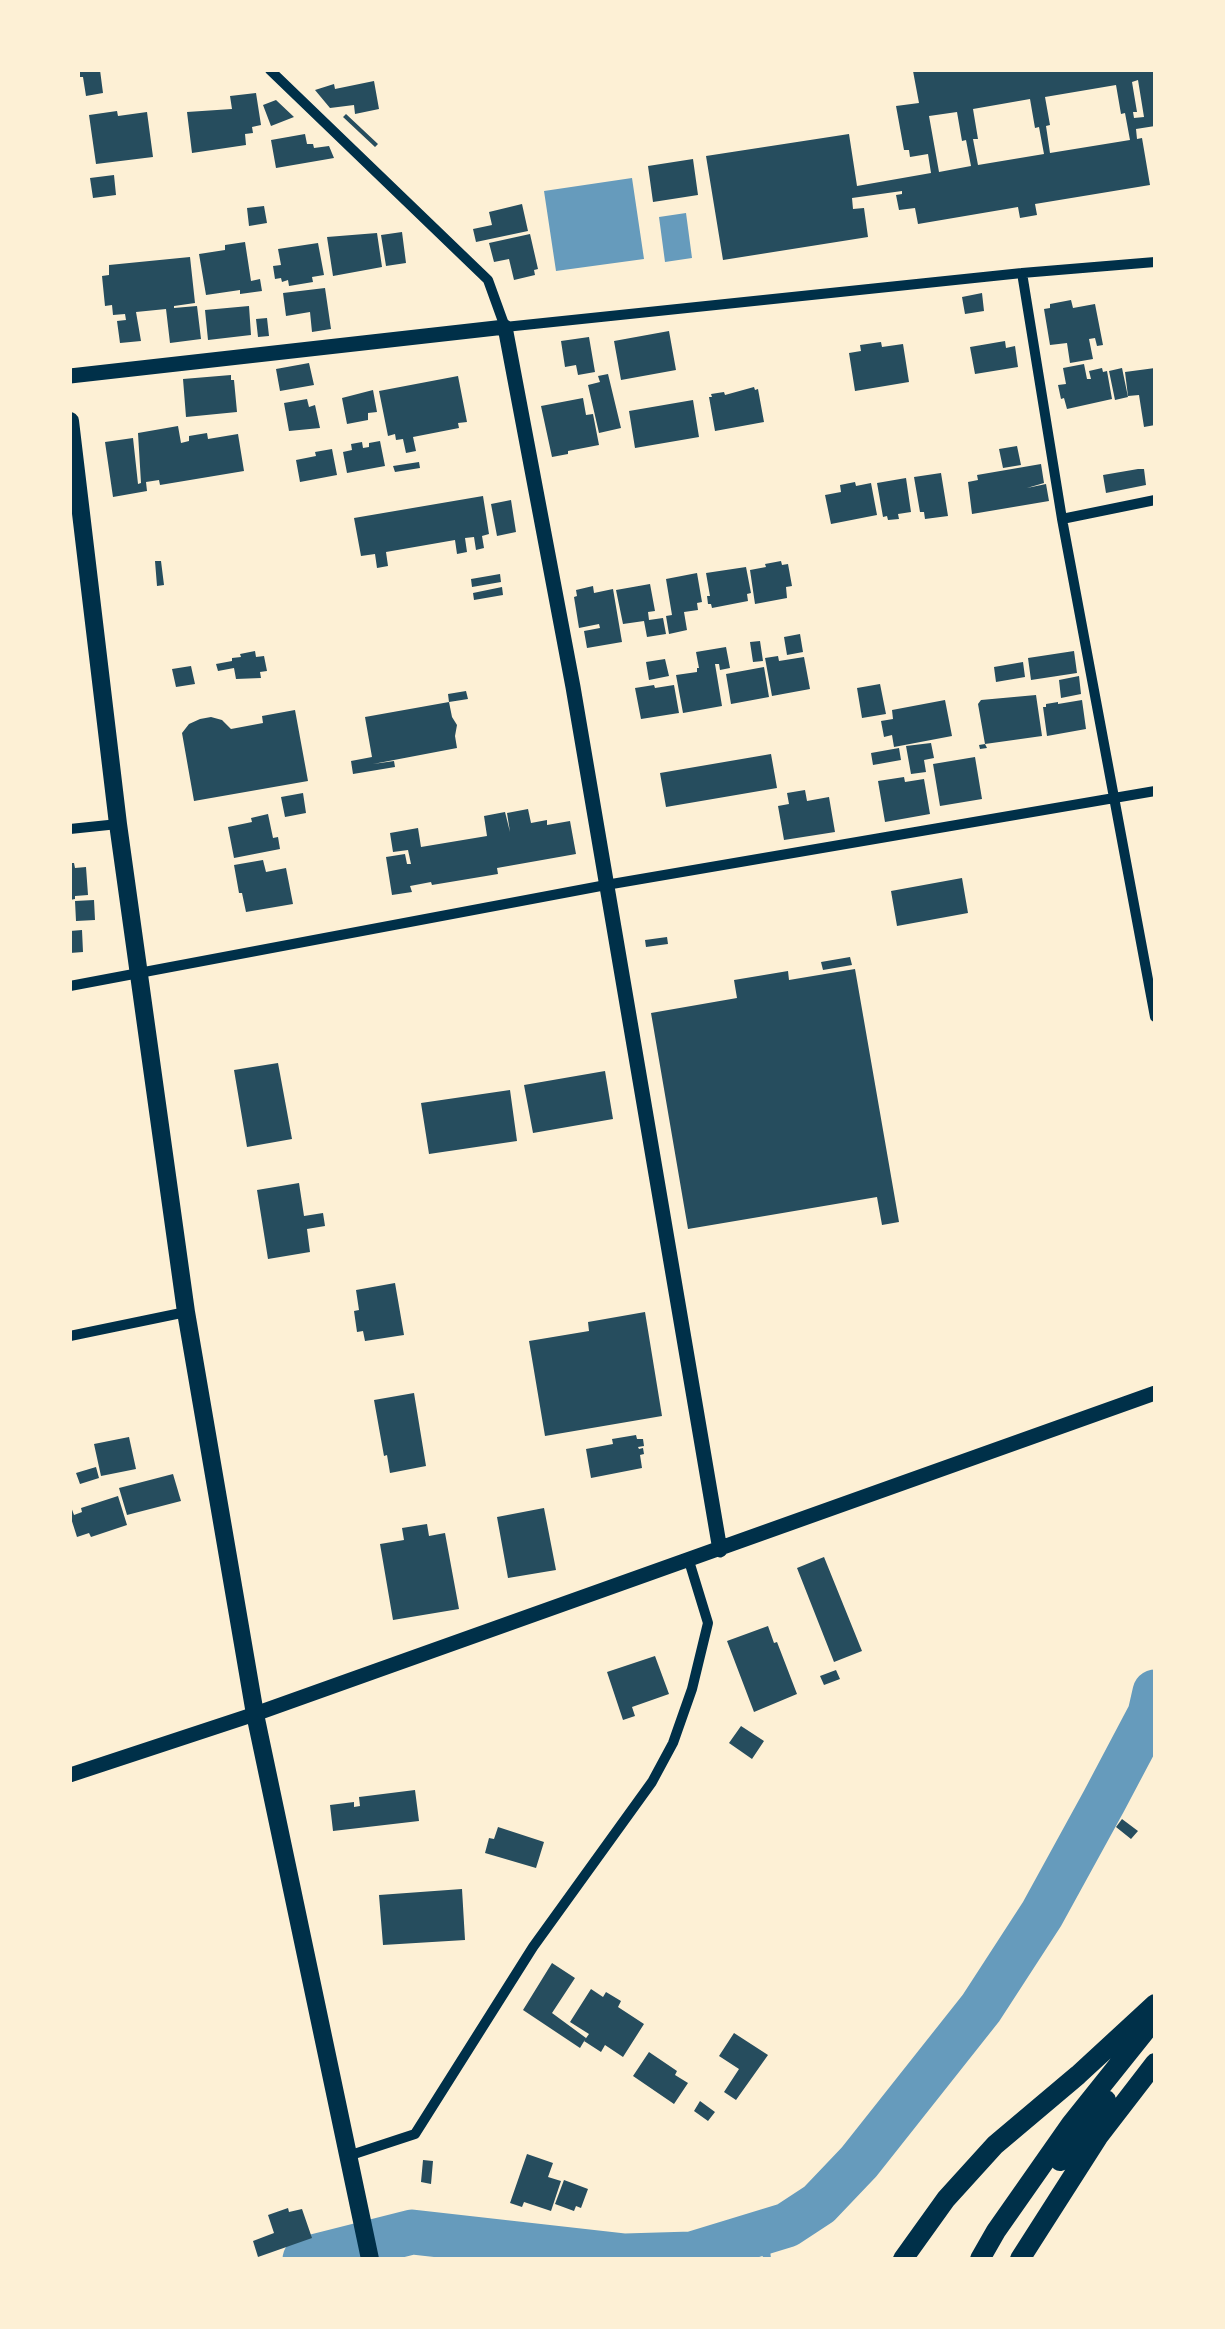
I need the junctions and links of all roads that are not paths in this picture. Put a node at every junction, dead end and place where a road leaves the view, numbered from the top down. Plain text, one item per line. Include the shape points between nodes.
1 (270, 70) edge
2 (1155, 262) edge
3 (1022, 272) junction
4 (505, 327) junction
5 (70, 376) edge
6 (70, 421) edge
7 (1155, 500) edge
8 (1062, 519) junction
9 (1155, 791) edge
10 (1116, 799) junction
11 (118, 824) junction
12 (70, 829) edge
13 (606, 885) junction
14 (138, 974) junction
15 (70, 986) edge
16 (1155, 1017) edge
17 (186, 1312) junction
18 (70, 1336) edge
19 (1155, 1394) edge
20 (720, 1550) junction
21 (689, 1561) junction
22 (255, 1714) junction
23 (70, 1775) edge
24 (1155, 2004) edge
25 (1155, 2020) edge
26 (1155, 2041) edge
27 (1155, 2064) edge
28 (348, 2156) junction
29 (370, 2259) edge
30 (903, 2259) edge
31 (980, 2259) edge
32 (994, 2259) edge
33 (1020, 2259) edge

1 - 4 street via 488,280
2 - 3 street
3 - 4 street
3 - 8 street
4 - 5 street
4 - 13 street
6 - 11 main road
7 - 8 street
8 - 10 street
9 - 10 street
10 - 13 street
10 - 16 street
11 - 12 street
11 - 14 main road
13 - 14 street
13 - 20 street
14 - 15 street
14 - 17 main road
17 - 18 street
17 - 22 main road
19 - 20 street
20 - 21 street
21 - 22 street
21 - 28 street via 708,1623 692,1690 652,1782 533,1946 414,2134
22 - 23 street
22 - 28 main road
24 - 30 highway via 995,2145
25 - 31 highway via 1071,2124
26 - 32 highway via 1040,2188
27 - 33 highway via 1098,2136
28 - 29 main road

